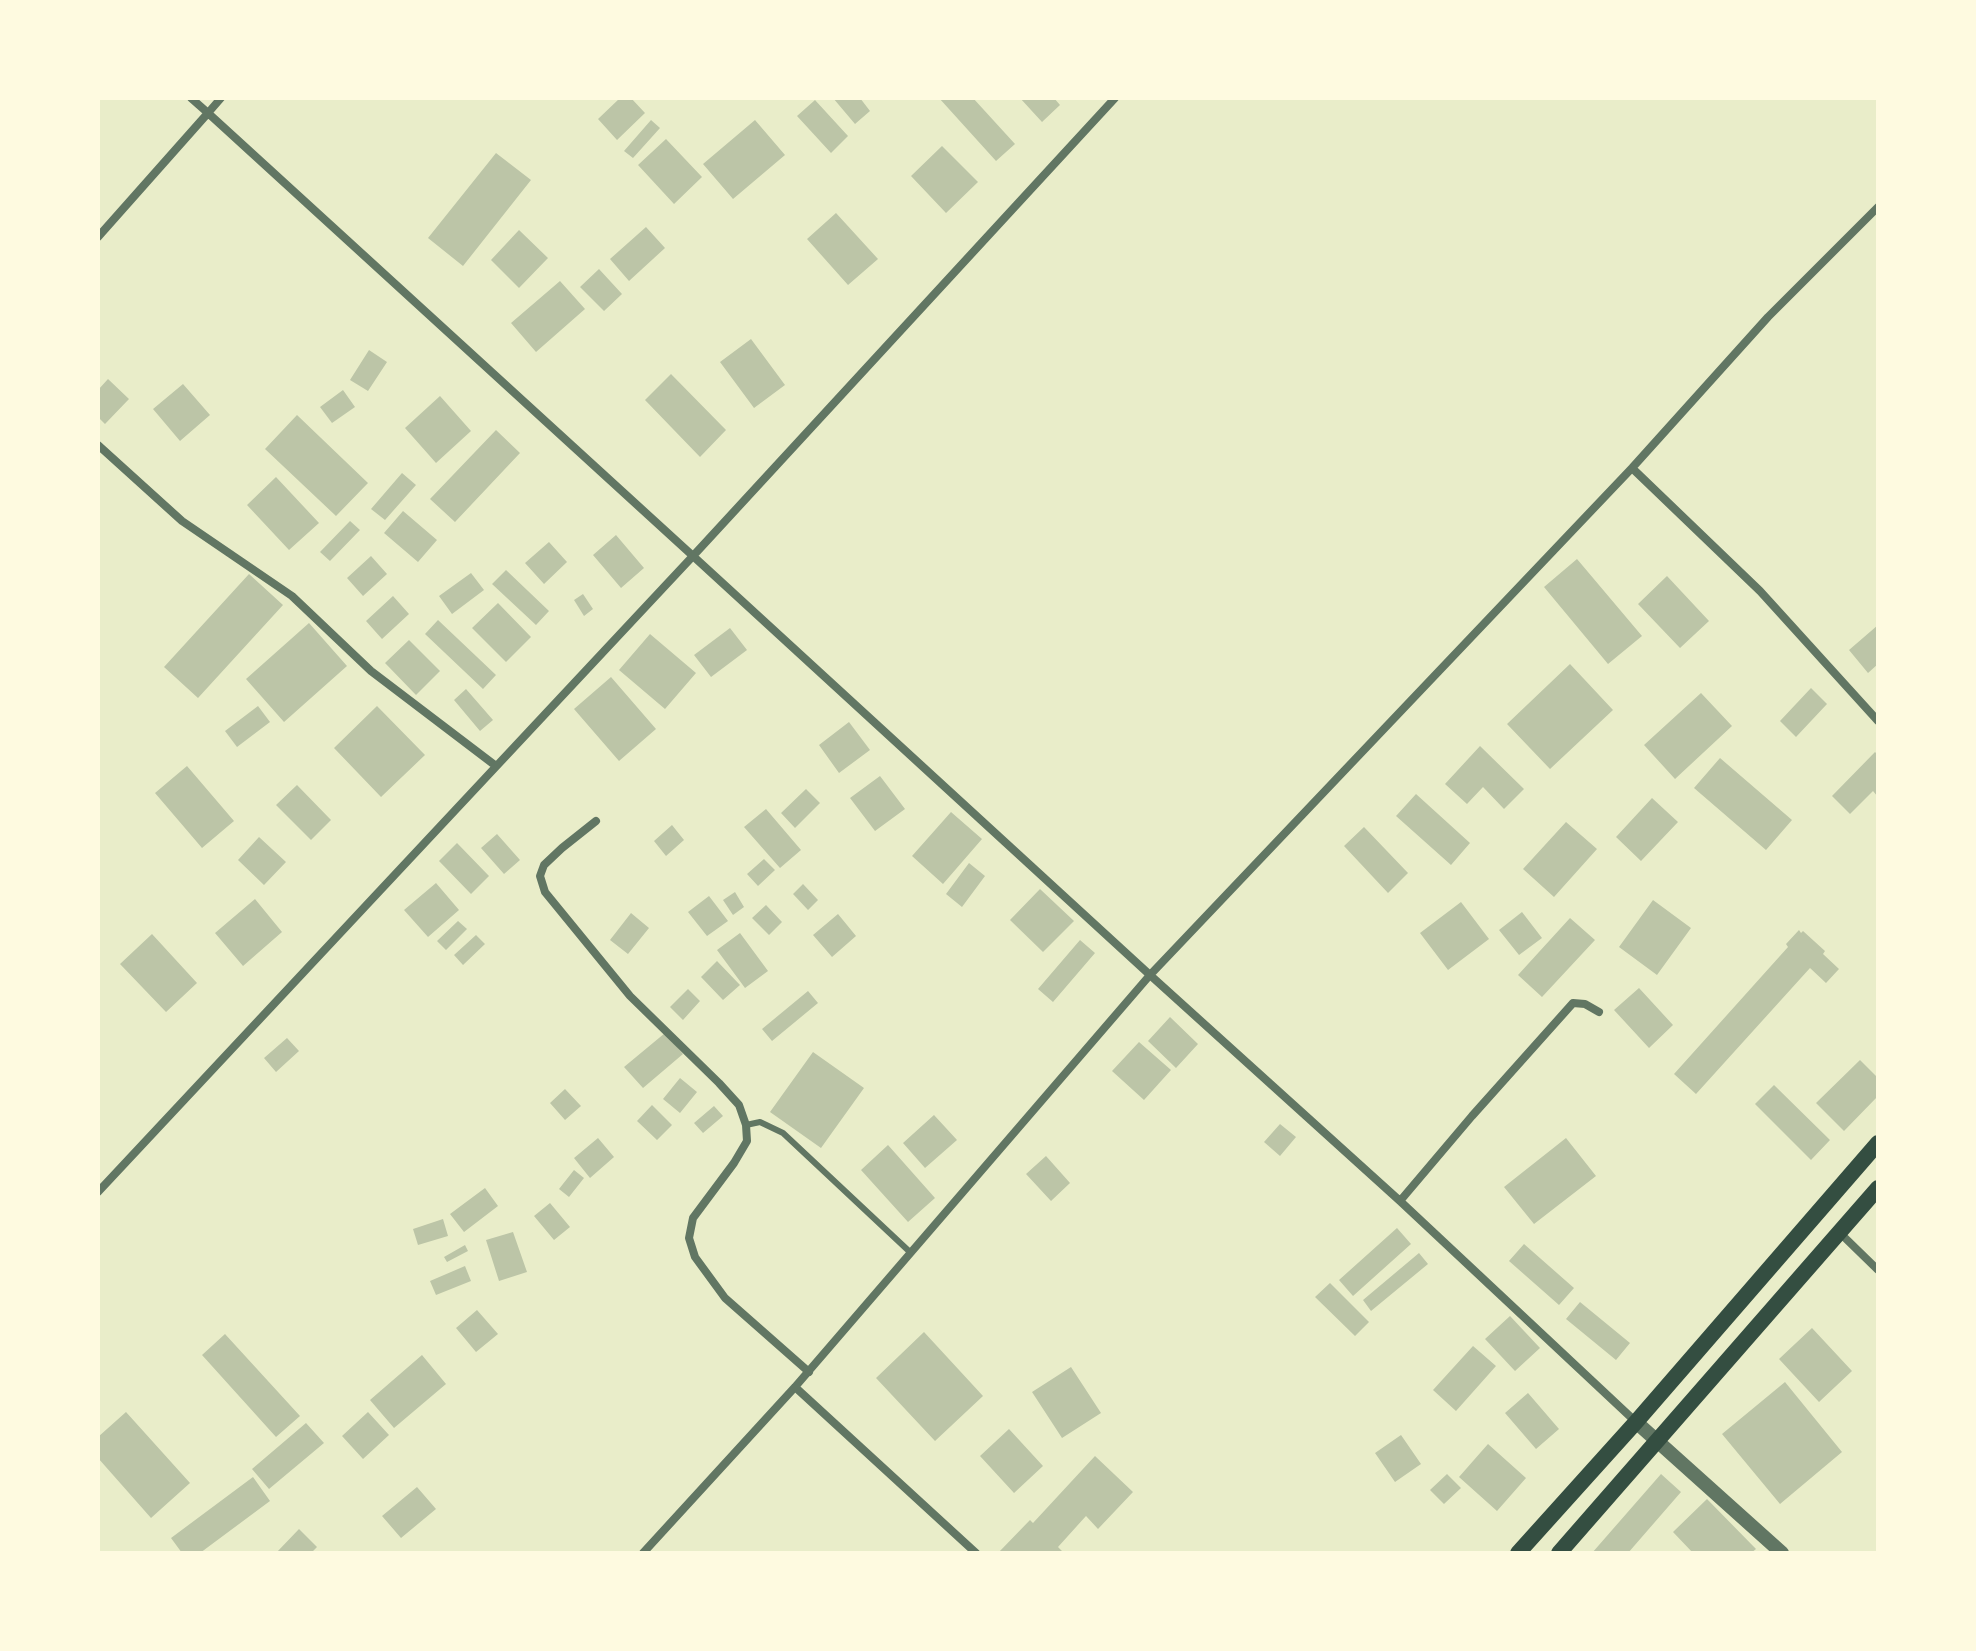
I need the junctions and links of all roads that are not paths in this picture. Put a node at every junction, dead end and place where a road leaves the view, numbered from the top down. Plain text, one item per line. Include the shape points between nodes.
1 (191, 98) edge
2 (221, 98) edge
3 (1115, 98) edge
4 (208, 113) junction
5 (1878, 207) edge
6 (98, 237) edge
7 (98, 445) edge
8 (1632, 468) junction
9 (693, 556) junction
10 (1878, 721) edge
11 (496, 766) junction
12 (596, 821) dead end
13 (1150, 975) junction
14 (1599, 1012) dead end
15 (746, 1125) junction
16 (1878, 1143) edge
17 (1878, 1188) edge
18 (98, 1192) edge
19 (1400, 1201) junction
20 (1840, 1233) junction
21 (911, 1253) junction
22 (1878, 1270) edge
23 (809, 1372) junction
24 (795, 1387) junction
25 (1636, 1422) junction
26 (1656, 1441) junction
27 (643, 1553) edge
28 (976, 1553) edge
29 (1518, 1553) edge
30 (1559, 1553) edge
31 (1782, 1553) edge

1 - 4 street
2 - 4 street
3 - 9 street
4 - 6 street
4 - 9 street
5 - 8 street via 1768,317
7 - 11 street via 182,521 292,596 371,671
8 - 10 street via 1760,591
8 - 13 street
9 - 11 street
9 - 13 street
11 - 18 street
12 - 15 street via 544,865 540,876 545,892 630,996 739,1105
13 - 19 street
13 - 21 street
14 - 19 street via 1573,1003
15 - 21 lane via 760,1122 783,1133
15 - 23 street via 747,1141 693,1218 689,1238 695,1257 725,1298
16 - 25 main road
17 - 20 main road
19 - 25 street
20 - 22 street
20 - 26 main road
21 - 23 street
23 - 24 street
24 - 27 street
24 - 28 street
25 - 26 street
25 - 29 main road
26 - 30 main road
26 - 31 street

